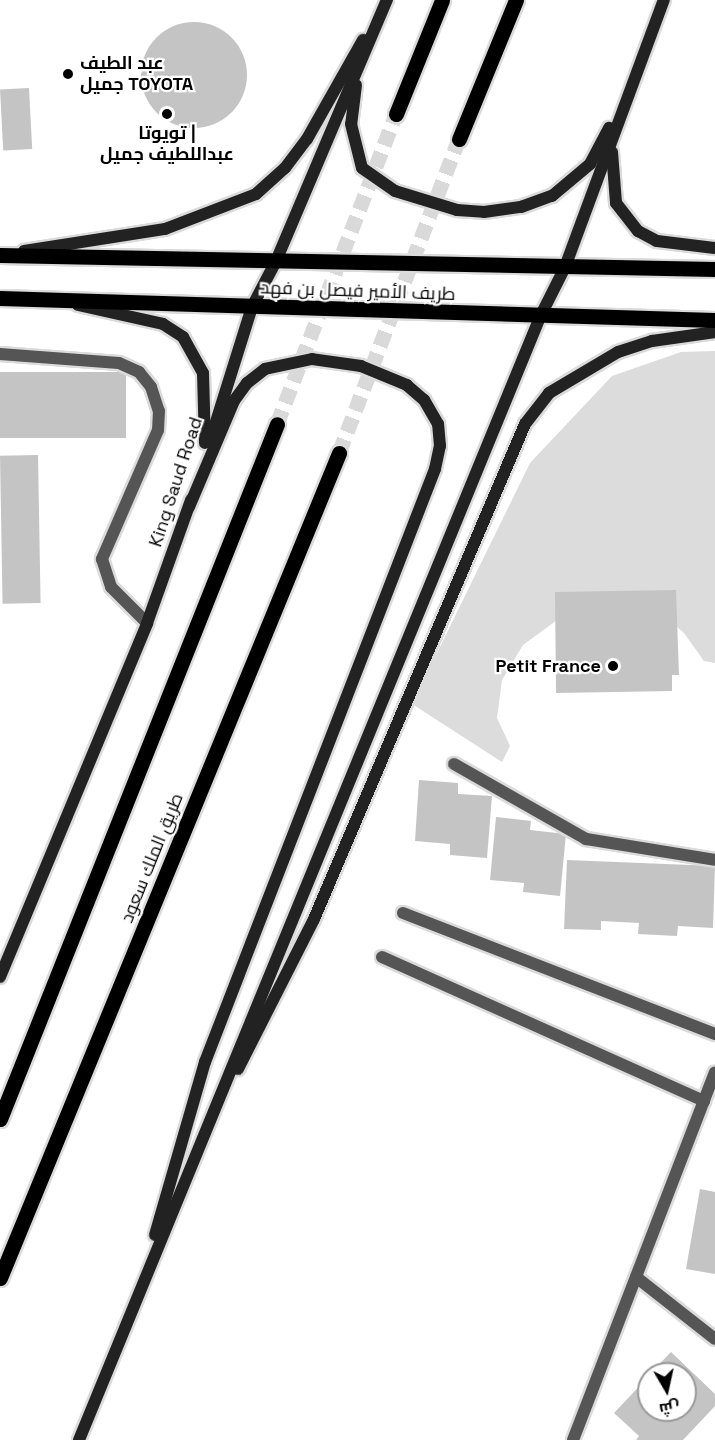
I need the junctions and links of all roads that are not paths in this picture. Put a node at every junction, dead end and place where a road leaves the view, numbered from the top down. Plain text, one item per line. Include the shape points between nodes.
1 (386, 0) edge
2 (442, 0) edge
3 (516, 0) edge
4 (664, 0) edge
5 (358, 69) junction
6 (631, 87) junction
7 (396, 114) tunnel mouth
8 (613, 135) junction
9 (459, 139) tunnel mouth
10 (715, 248) edge
11 (0, 255) edge
12 (276, 261) junction
13 (565, 267) junction
14 (715, 269) edge
15 (0, 297) edge
16 (53, 299) junction
17 (252, 307) junction
18 (540, 317) junction
19 (715, 320) edge
20 (715, 332) edge
21 (0, 354) edge
22 (277, 424) tunnel mouth
23 (339, 453) tunnel mouth
24 (204, 458) junction
25 (189, 507) junction
26 (147, 623) junction
27 (454, 764) dead end
28 (715, 860) edge
29 (403, 913) dead end
30 (382, 957) dead end
31 (0, 976) edge
32 (715, 1034) edge
33 (715, 1072) edge
34 (704, 1101) junction
35 (0, 1119) edge
36 (198, 1148) junction
37 (636, 1277) junction
38 (0, 1278) edge
39 (138, 1294) junction
40 (715, 1339) edge
41 (79, 1440) edge
42 (573, 1440) edge

1 - 5 main road, King Saud Road
1 - 11 main road via 307,139 285,168 256,194 165,229
2 - 7 main road
3 - 9 main road
4 - 6 main road
5 - 6 main road via 351,124 362,168 395,191 424,203 484,212 521,207 552,196 571,183 590,164
5 - 12 main road, King Saud Road
6 - 8 main road
8 - 10 main road via 610,167 616,203 638,231 657,241
8 - 13 main road
11 - 12 main road, طريف الأمير فيصل بن فهد
12 - 13 main road, طريف الأمير فيصل بن فهد
12 - 17 main road, King Saud Road
13 - 14 main road, طريف الأمير فيصل بن فهد
13 - 18 main road
15 - 16 main road, طريف الأمير فيصل بن فهد
16 - 17 main road, طريف الأمير فيصل بن فهد
16 - 24 main road via 163,324 183,337 202,373
17 - 18 main road, طريف الأمير فيصل بن فهد
17 - 24 main road, King Saud Road
18 - 19 main road, طريف الأمير فيصل بن فهد
18 - 36 main road
20 - 36 main road via 652,341 618,352 549,393 525,424 314,919
21 - 26 street via 119,363 139,372 151,387 159,411 158,430 102,559 111,587
22 - 35 main road
23 - 38 main road, طريق الملك سعود
24 - 25 main road, King Saud Road
25 - 26 main road, King Saud Road
25 - 39 main road via 234,401 247,383 265,369 312,359 360,366 407,385 424,400 438,424 435,469 205,1062
26 - 31 main road, King Saud Road
27 - 28 street via 586,840
29 - 32 street
30 - 34 street
33 - 34 street
34 - 37 street
36 - 39 main road
37 - 40 street
37 - 42 street
39 - 41 main road

